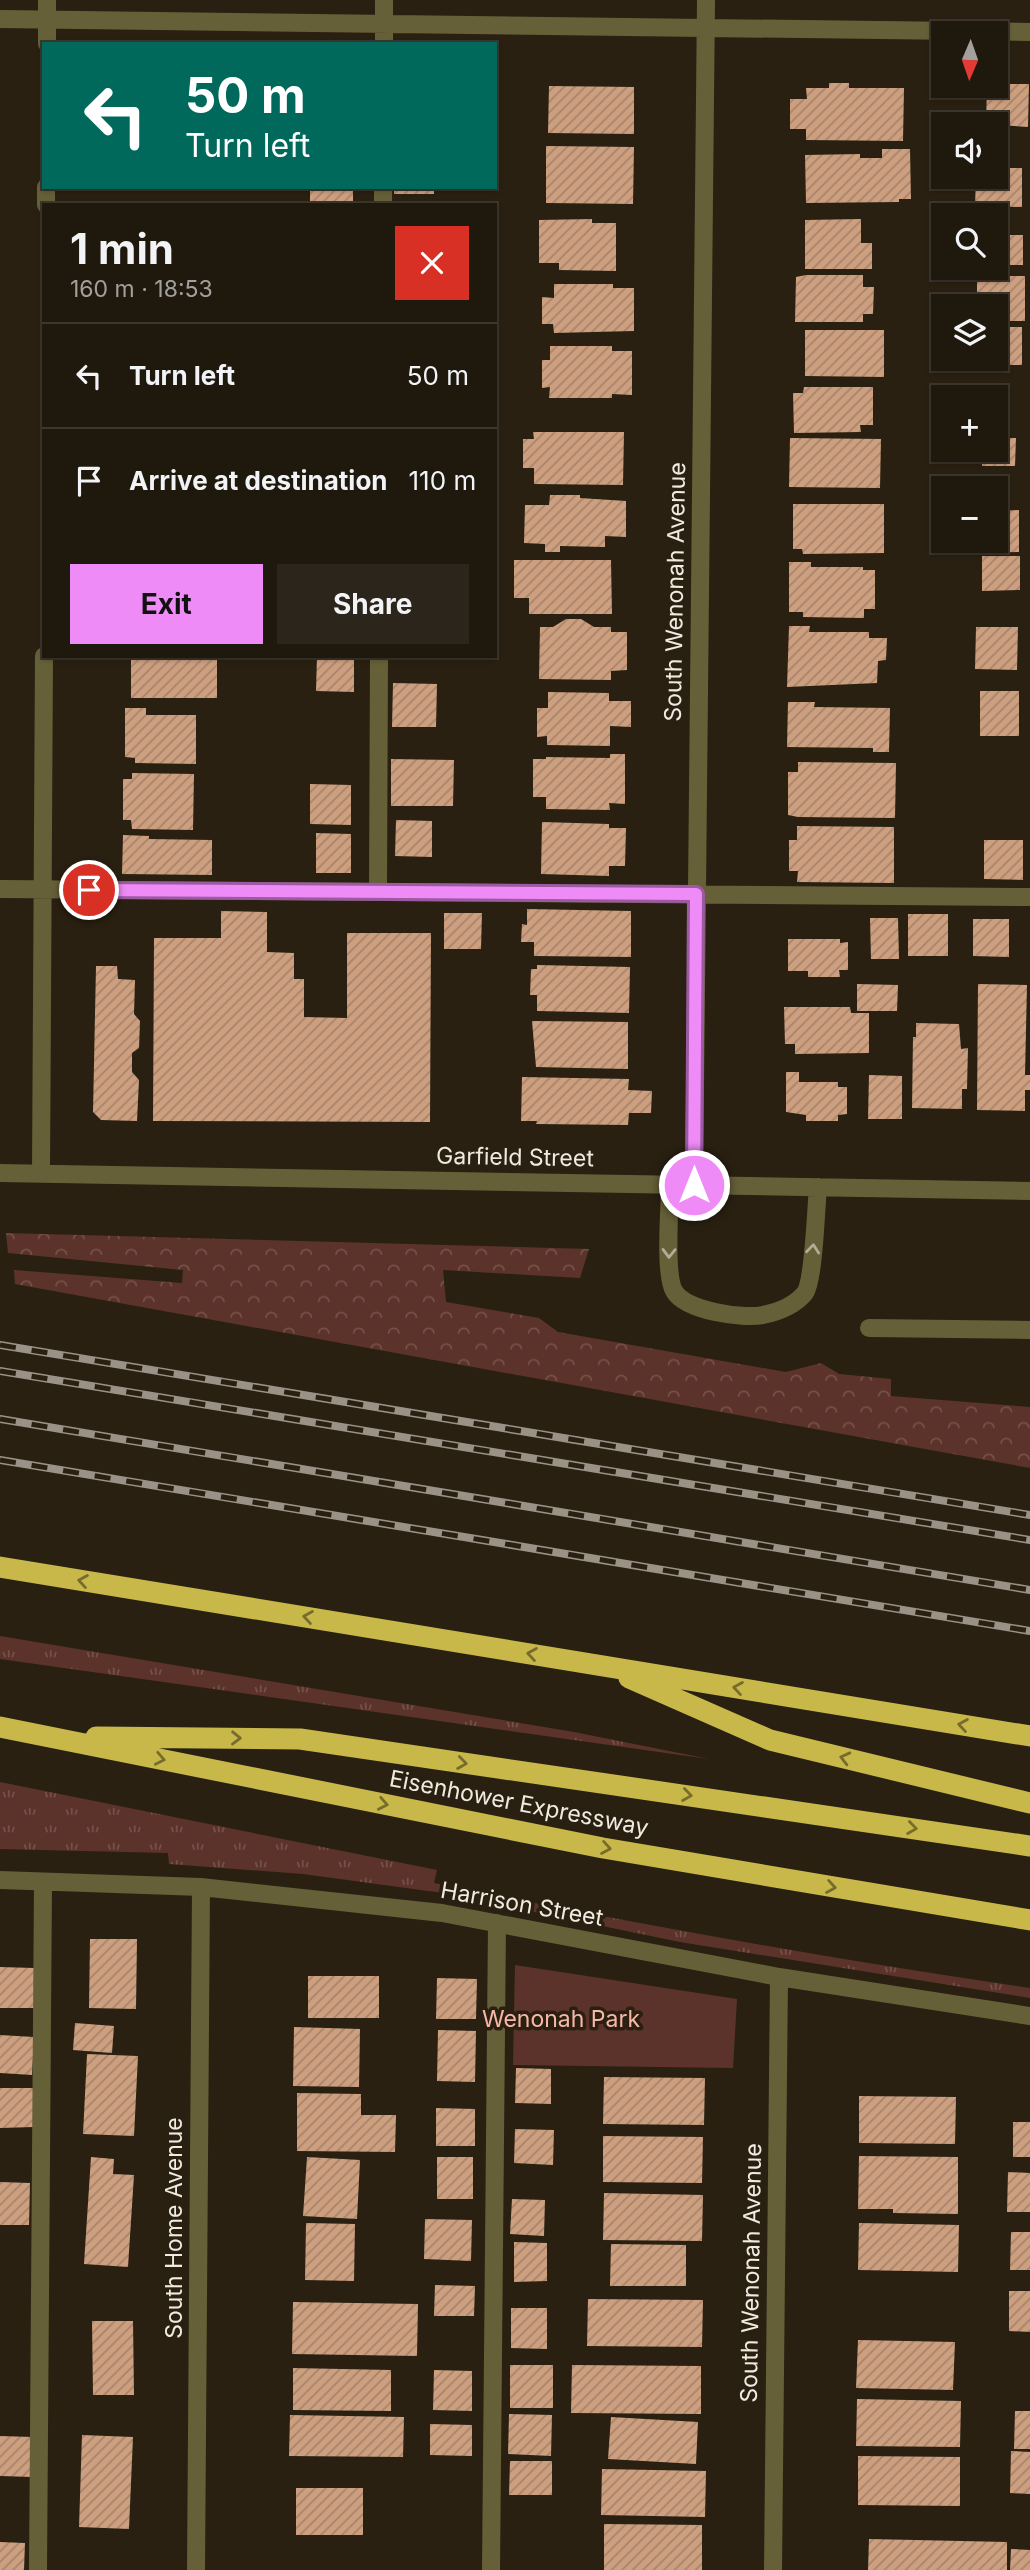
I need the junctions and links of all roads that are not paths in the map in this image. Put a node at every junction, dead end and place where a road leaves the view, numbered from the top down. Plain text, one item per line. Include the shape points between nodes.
1 (47, 0) edge
2 (384, 0) edge
3 (706, 0) edge
4 (0, 19) edge
5 (47, 20) junction
6 (384, 24) junction
7 (705, 28) junction
8 (1030, 32) edge
9 (47, 42) edge
10 (384, 42) edge
11 (44, 658) edge
12 (379, 658) edge
13 (0, 889) edge
14 (43, 889) junction
15 (378, 892) junction
16 (696, 894) junction
17 (1030, 897) edge
18 (0, 1172) edge
19 (41, 1174) junction
20 (670, 1185) junction
21 (694, 1185) junction
22 (818, 1187) junction
23 (1030, 1191) edge
24 (869, 1328) dead end
25 (1030, 1330) edge
26 (0, 1567) edge
27 (600, 1665) junction
28 (0, 1727) edge
29 (45, 1736) junction
30 (1030, 1737) edge
31 (1030, 1803) edge
32 (1030, 1846) edge
33 (0, 1881) edge
34 (43, 1882) junction
35 (201, 1887) junction
36 (1030, 1920) edge
37 (497, 1923) junction
38 (779, 1977) junction
39 (1030, 2016) edge
40 (38, 2570) edge
41 (196, 2570) edge
42 (491, 2570) edge
43 (773, 2570) edge

1 - 5 street
2 - 6 street
3 - 7 street, South Wenonah Avenue
4 - 5 street
5 - 6 street
5 - 9 street
6 - 7 street
6 - 10 street
7 - 8 street
7 - 16 street, South Wenonah Avenue
11 - 14 street
12 - 15 street
13 - 14 street
14 - 15 street
14 - 19 street
15 - 16 street
16 - 17 street
16 - 21 street, South Wenonah Avenue
18 - 19 street, Garfield Street
19 - 20 street, Garfield Street
20 - 21 street, Garfield Street
20 -> 22 street via 673,1290 685,1302 708,1311 760,1316 785,1309 806,1292
21 - 22 street, Garfield Street
22 - 23 street, Garfield Street
24 - 25 street
27 -> 26 highway
30 -> 27 highway
31 -> 27 highway via 770,1740
28 - 29 highway, Eisenhower Expressway
29 -> 32 highway via 300,1739
29 -> 36 highway, Eisenhower Expressway via 603,1848
33 - 34 street, Harrison Street
34 - 35 street, Harrison Street
34 - 40 street
35 - 37 street, Harrison Street via 378,1905
35 - 41 street, South Home Avenue
37 - 38 street, Harrison Street
37 - 42 street
38 - 39 street, Harrison Street
38 - 43 street, South Wenonah Avenue

